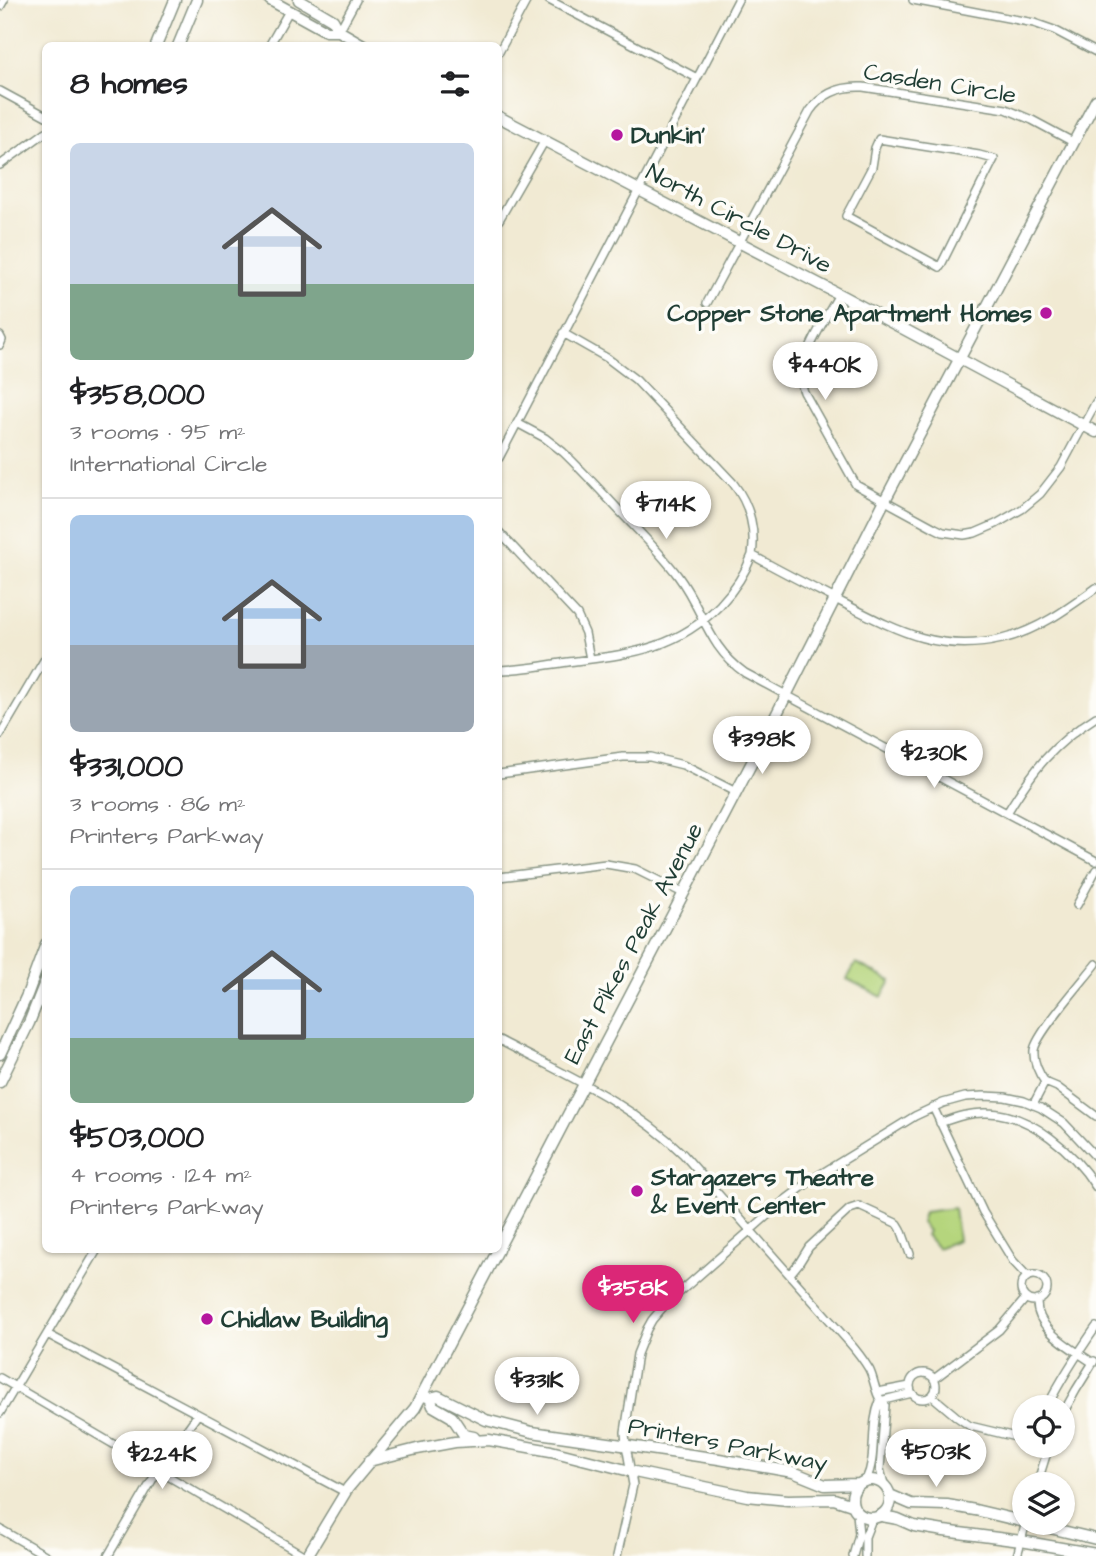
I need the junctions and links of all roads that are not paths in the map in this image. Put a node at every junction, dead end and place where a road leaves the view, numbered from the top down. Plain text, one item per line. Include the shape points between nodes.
1 (4, 0) edge
2 (175, 0) edge
3 (197, 0) edge
4 (270, 0) edge
5 (299, 0) edge
6 (356, 0) edge
7 (527, 0) edge
8 (549, 0) edge
9 (738, 0) edge
10 (913, 0) edge
11 (0, 7) edge
12 (289, 10) junction
13 (339, 31) junction
14 (158, 42) edge
15 (180, 42) edge
16 (271, 42) edge
17 (358, 42) edge
18 (502, 46) edge
19 (1096, 52) edge
20 (697, 78) junction
21 (0, 91) edge
22 (1096, 100) edge
23 (42, 114) edge
24 (502, 119) edge
25 (42, 135) edge
26 (544, 142) junction
27 (1073, 142) junction
28 (0, 165) edge
29 (638, 190) junction
30 (502, 215) edge
31 (846, 216) joint
32 (739, 242) junction
33 (839, 294) junction
34 (708, 303) dead end
35 (563, 333) junction
36 (959, 359) junction
37 (1096, 402) edge
38 (517, 424) junction
39 (1083, 426) junction
40 (1096, 432) edge
41 (502, 452) edge
42 (884, 502) junction
43 (502, 535) edge
44 (752, 555) junction
45 (1096, 589) edge
46 (835, 599) junction
47 (703, 621) junction
48 (590, 659) junction
49 (42, 664) edge
50 (502, 670) edge
51 (786, 695) junction
52 (1096, 717) edge
53 (0, 735) edge
54 (502, 775) edge
55 (736, 792) junction
56 (1007, 813) junction
57 (1096, 861) edge
58 (1096, 870) edge
59 (502, 877) edge
60 (683, 893) junction
61 (1077, 905) dead end
62 (42, 955) edge
63 (1095, 966) edge
64 (42, 990) edge
65 (502, 1042) edge
66 (0, 1054) edge
67 (1, 1076) edge
68 (1045, 1082) junction
69 (583, 1084) junction
70 (1033, 1105) junction
71 (933, 1107) junction
72 (1096, 1116) edge
73 (940, 1123) junction
74 (1095, 1154) edge
75 (1096, 1187) edge
76 (751, 1231) junction
77 (502, 1240) edge
78 (95, 1253) edge
79 (496, 1253) edge
80 (910, 1254) dead end
81 (790, 1274) junction
82 (1027, 1276) junction
83 (1026, 1298) junction
84 (1037, 1300) junction
85 (1096, 1327) edge
86 (47, 1334) junction
87 (1078, 1352) junction
88 (1095, 1361) edge
89 (0, 1378) edge
90 (934, 1379) junction
91 (15, 1387) junction
92 (911, 1389) junction
93 (878, 1392) junction
94 (1053, 1395) edge
95 (1074, 1395) edge
96 (426, 1396) junction
97 (932, 1396) junction
98 (880, 1401) junction
99 (0, 1413) edge
100 (198, 1414) junction
101 (1012, 1436) edge
102 (489, 1440) junction
103 (626, 1445) junction
104 (369, 1461) junction
105 (158, 1470) junction
106 (630, 1471) junction
107 (650, 1475) junction
108 (862, 1482) junction
109 (633, 1485) junction
110 (884, 1485) junction
111 (345, 1492) junction
112 (890, 1495) junction
113 (854, 1509) junction
114 (877, 1518) junction
115 (1012, 1519) edge
116 (0, 1528) edge
117 (1075, 1534) edge
118 (1023, 1535) edge
119 (1096, 1539) edge
120 (1021, 1541) junction
121 (1096, 1554) edge
122 (47, 1556) edge
123 (108, 1556) edge
124 (306, 1556) edge
125 (617, 1556) edge
126 (853, 1556) edge
127 (864, 1556) edge
128 (1017, 1556) edge

1 - 11 street
2 - 14 main road
3 - 15 main road
4 - 12 main road
5 - 13 main road via 333,20
6 - 13 street
7 - 18 street
8 - 20 street
9 - 20 street
10 - 19 street via 1034,23
12 - 13 main road via 326,32
12 - 16 street
13 - 17 main road
20 - 29 street
21 - 23 street
22 - 27 main road, East Pikes Peak Avenue
24 - 26 main road, North Circle Drive
25 - 28 street
26 - 29 main road, North Circle Drive
26 - 30 street
27 - 32 street, Casden Circle via 1006,109 863,87 836,90 810,111
27 - 36 main road, East Pikes Peak Avenue
29 - 32 main road, North Circle Drive
29 - 35 street
31 - 31 street via 872,167 879,139 994,159 940,267
32 - 33 main road, North Circle Drive
32 - 34 street, Casden Circle
33 - 36 main road, North Circle Drive
33 - 42 street via 806,357 801,386 851,479
35 - 38 street
35 - 44 street via 636,380 733,483 750,512
36 - 39 main road, North Circle Drive
36 - 42 main road, East Pikes Peak Avenue
37 - 39 street
38 - 41 street
38 - 47 street via 545,438 572,460 671,566
39 - 40 main road, North Circle Drive
39 - 42 street via 1048,486 1022,509 985,530 964,535 943,532
42 - 46 main road, East Pikes Peak Avenue
43 - 48 street via 577,615
44 - 46 street
44 - 47 street via 738,583
45 - 46 street via 1030,630 975,644 906,634
46 - 51 main road, East Pikes Peak Avenue
47 - 48 street via 661,645
47 - 51 street via 729,661
48 - 50 street
49 - 53 street
51 - 55 main road, East Pikes Peak Avenue
51 - 56 street
52 - 56 street via 1050,752
54 - 55 street via 637,756 673,761
55 - 60 main road, East Pikes Peak Avenue
56 - 57 street
58 - 61 street
59 - 60 street via 606,864 635,869
60 - 69 main road, East Pikes Peak Avenue
62 - 66 main road
63 - 68 street via 1037,1040 1034,1059
64 - 67 main road
65 - 69 street
68 - 70 street
68 - 72 street
69 - 76 street via 627,1108 665,1137
69 - 77 main road, East Pikes Peak Avenue
70 - 71 street via 984,1096
70 - 74 street via 1064,1123
71 - 73 street
71 - 76 street via 816,1177
73 - 75 street via 988,1113 1026,1122 1065,1150
73 - 82 street via 983,1212
76 - 81 street
76 - 103 street via 652,1320 637,1354
78 - 86 street
79 - 96 main road, East Pikes Peak Avenue
80 - 81 street via 898,1224 859,1206 808,1247
81 - 93 street via 858,1352
82 - 83 street via 1021,1287
82 - 84 street via 1044,1281 1046,1292
83 - 84 street
83 - 90 street via 999,1330
84 - 87 street via 1045,1325
85 - 87 street
86 - 91 street
86 - 100 street
87 - 88 street
87 - 94 street
88 - 95 street
89 - 91 street
90 - 92 street via 922,1373 913,1378
90 - 97 street
91 - 99 street
91 - 105 street
92 - 93 street
92 - 97 street via 918,1399
92 - 98 street
93 - 98 street
96 - 102 main road, Printers Parkway via 452,1417 464,1435
96 - 103 main road, Printers Parkway via 438,1396 486,1420 532,1432
96 - 104 main road, East Pikes Peak Avenue
97 - 101 street via 970,1426
98 - 108 street via 873,1426 872,1467
98 - 110 street via 885,1405 880,1469
100 - 105 street
100 - 111 street
102 - 104 main road, Printers Parkway via 455,1442
102 - 106 main road, Printers Parkway
103 - 106 street
103 - 108 main road, Printers Parkway via 793,1472 825,1485
104 - 111 main road, East Pikes Peak Avenue
105 - 123 street
105 - 124 street
106 - 107 main road, Printers Parkway
106 - 109 street
107 - 109 street
107 - 113 main road, Printers Parkway via 747,1496 834,1499
108 - 110 main road via 875,1480
108 - 113 main road via 853,1492
109 - 125 street
110 - 112 main road
111 - 124 main road, East Pikes Peak Avenue
112 - 114 main road via 887,1511
112 - 115 main road via 911,1504 947,1505
113 - 114 main road
113 - 126 street via 859,1534
114 - 120 main road
114 - 127 street via 865,1537
116 - 122 street
117 - 119 main road
118 - 120 street
120 - 121 main road
120 - 128 street

